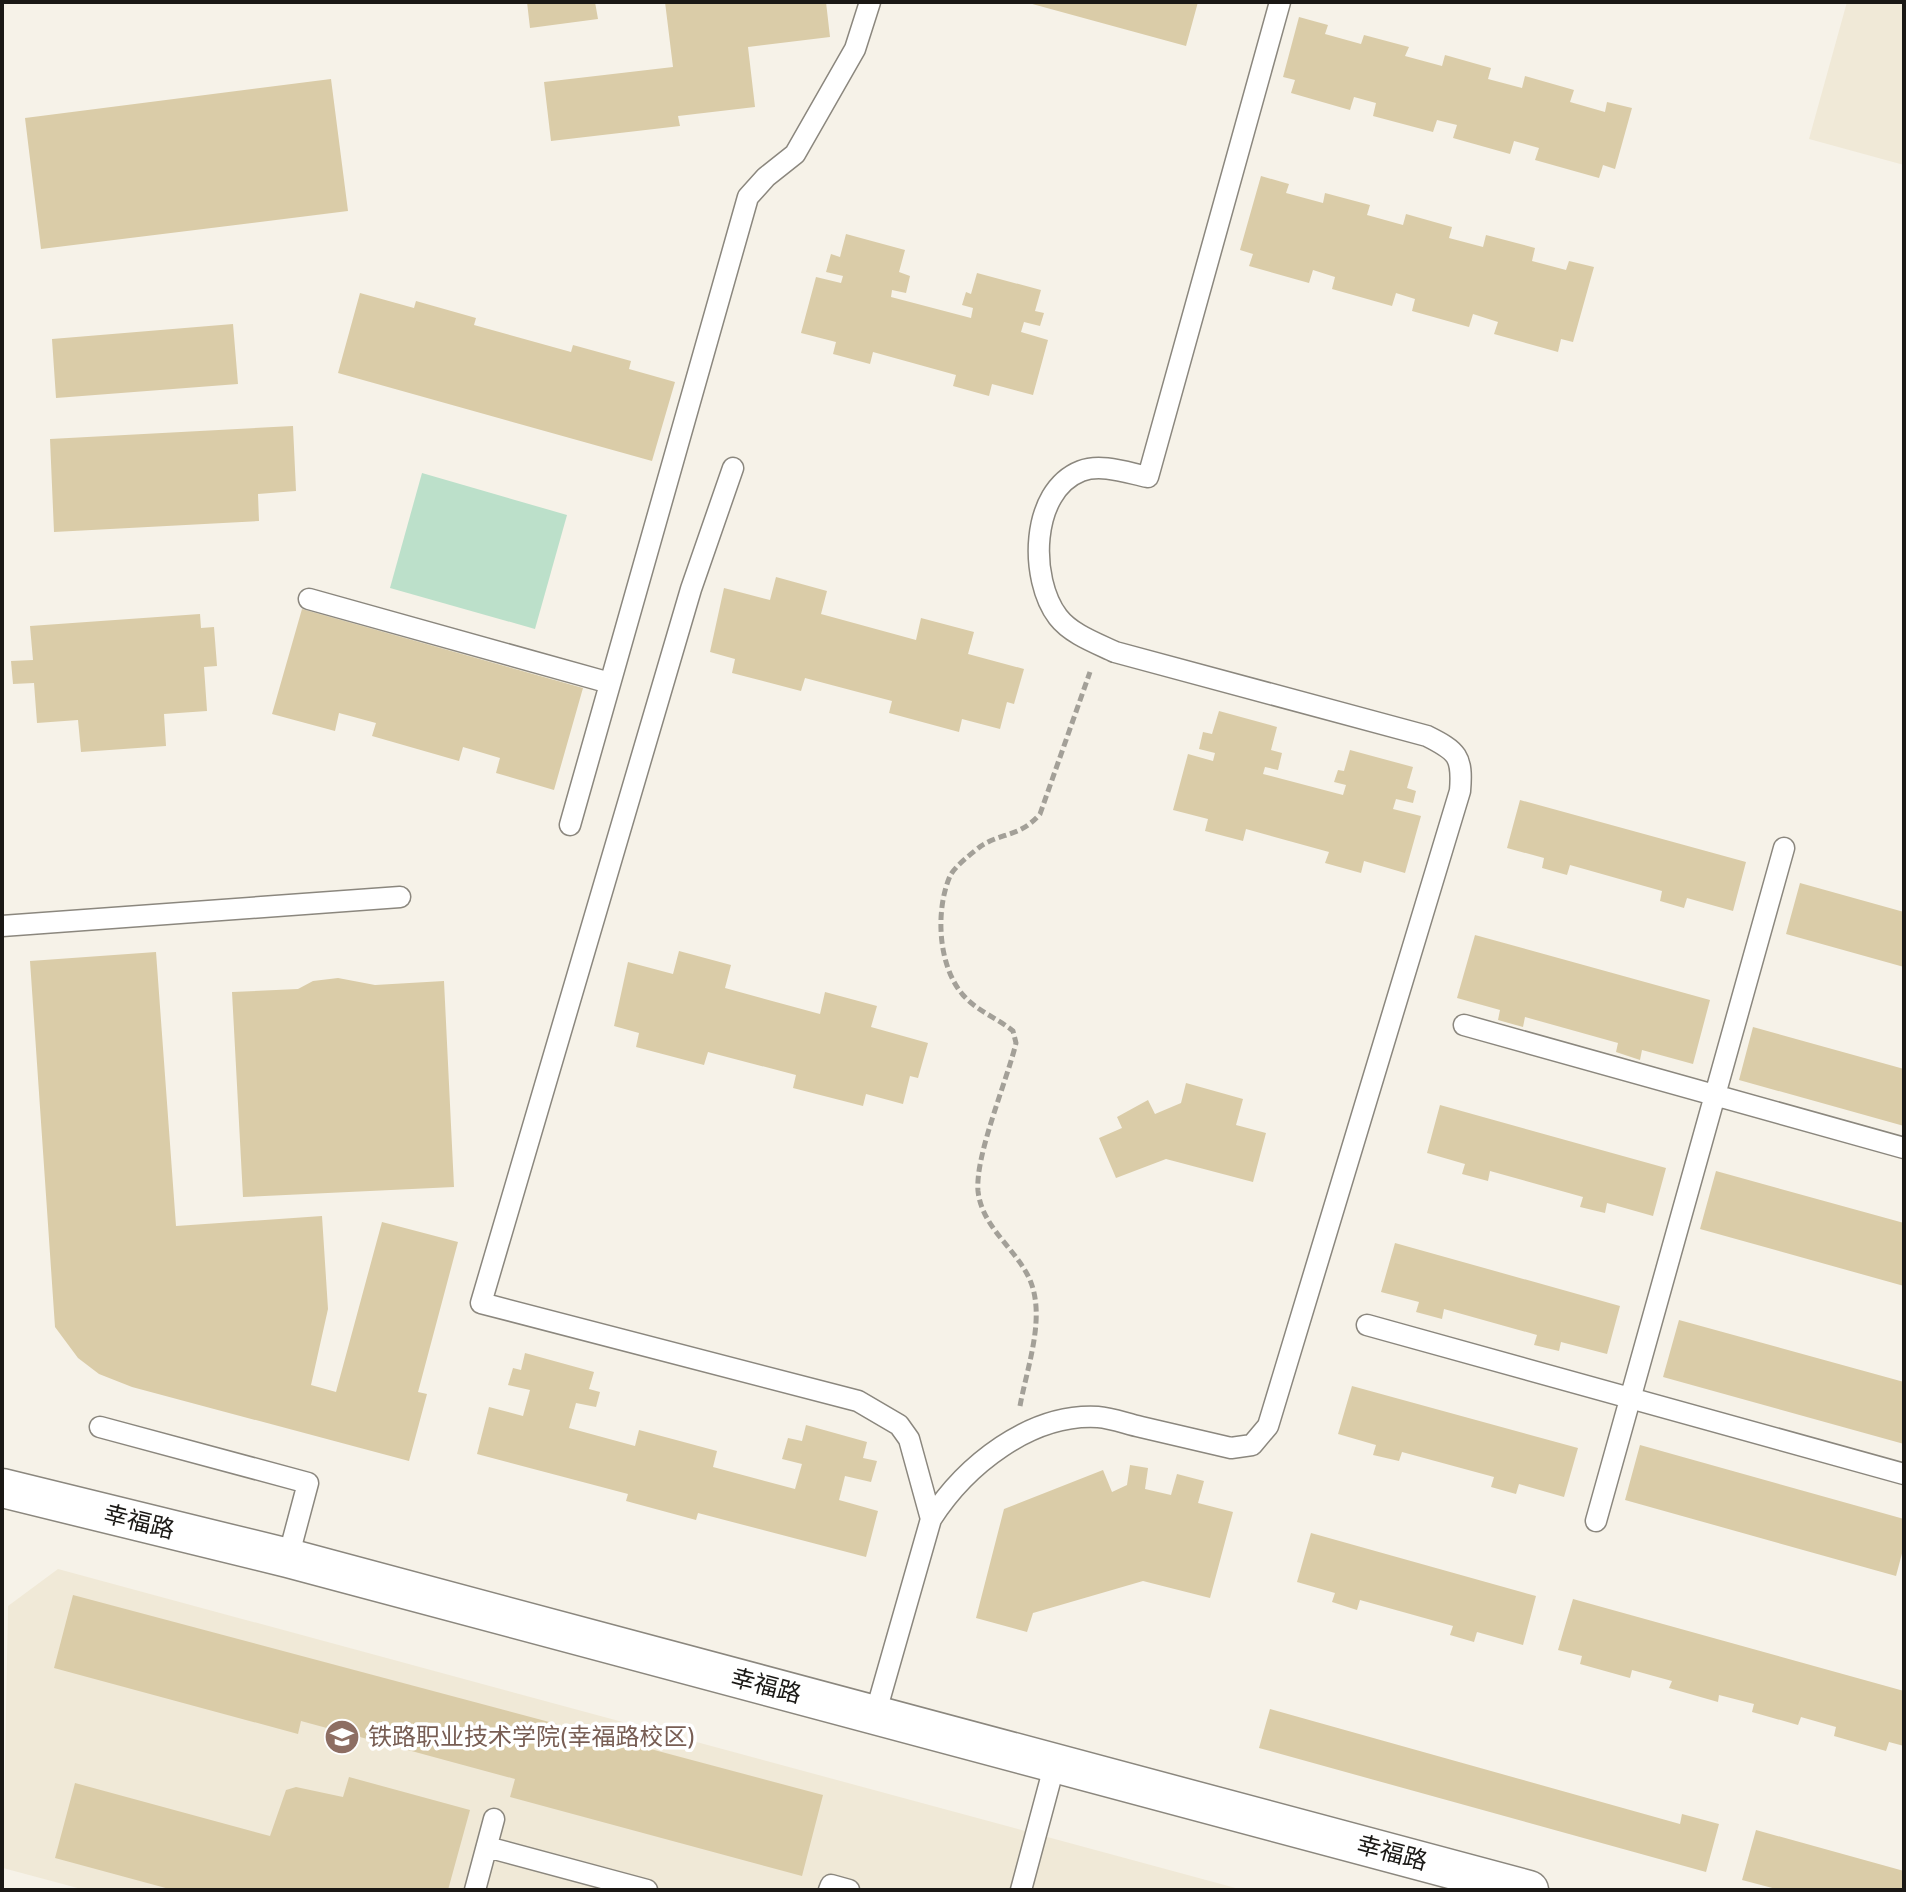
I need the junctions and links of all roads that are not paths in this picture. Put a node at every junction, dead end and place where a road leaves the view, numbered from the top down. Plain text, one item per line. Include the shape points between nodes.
1 (870, 2) edge
2 (1280, 2) edge
3 (733, 468) dead end
4 (309, 599) dead end
5 (610, 683) junction
6 (570, 825) dead end
7 (1784, 848) dead end
8 (400, 897) dead end
9 (2, 926) edge
10 (1464, 1025) dead end
11 (1714, 1095) junction
12 (1904, 1148) edge
13 (1367, 1325) dead end
14 (1630, 1398) junction
15 (100, 1427) dead end
16 (1904, 1474) edge
17 (2, 1488) edge
18 (931, 1519) junction
19 (1596, 1521) dead end
20 (288, 1558) junction
21 (875, 1715) junction
22 (1055, 1763) junction
23 (494, 1819) dead end
24 (487, 1847) junction
25 (616, 1886) edge
26 (475, 1890) edge
27 (647, 1890) edge
28 (829, 1890) edge
29 (849, 1890) edge
30 (1021, 1890) edge
31 (1529, 1890) edge

1 - 5 lane via 855,49 795,154 748,197
2 - 18 lane via 1148,477 1108,469 1081,471 1053,495 1040,532 1037,562 1059,618 1079,635 1115,652 1427,736 1452,748 1462,767 1460,791 1268,1426 1252,1445 1231,1448 1098,1417 1055,1424 1014,1439 977,1464 947,1493
3 - 18 lane via 686,604 481,1303 858,1401 899,1425 909,1439
4 - 5 lane
5 - 6 lane
7 - 11 lane
8 - 9 lane
10 - 11 lane
11 - 12 lane
11 - 14 lane
13 - 14 lane
14 - 16 lane
14 - 19 lane
15 - 20 lane via 308,1483
17 - 20 street, 幸福路
18 - 21 lane
20 - 21 street, 幸福路
21 - 22 street, 幸福路
22 - 30 lane
22 - 31 street, 幸福路
23 - 24 lane
24 - 25 lane
24 - 26 lane
25 - 27 lane
28 - 29 lane via 831,1885

